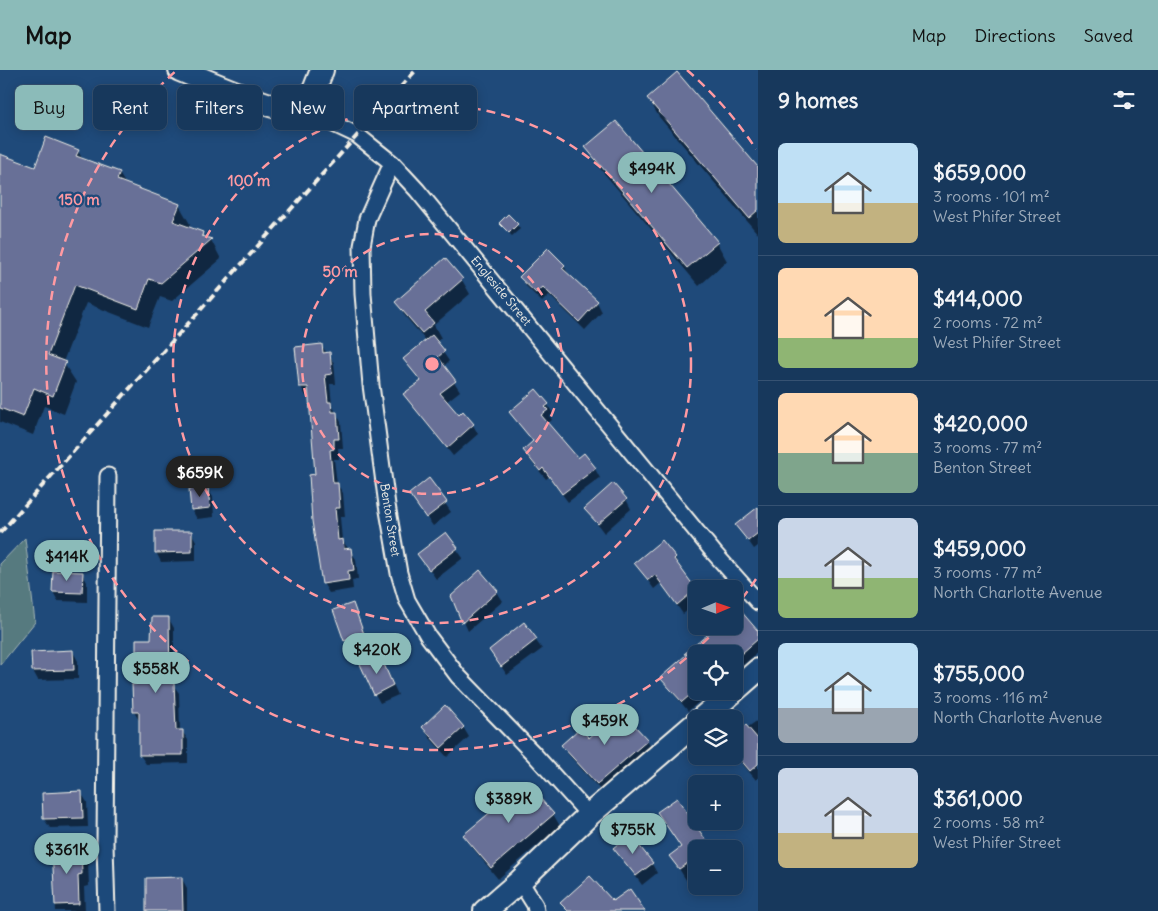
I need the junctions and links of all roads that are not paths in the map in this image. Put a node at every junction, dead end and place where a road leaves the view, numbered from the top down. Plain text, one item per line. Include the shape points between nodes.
1 (180, 70) edge
2 (322, 70) edge
3 (316, 85) edge
4 (272, 105) edge
5 (344, 128) edge
6 (392, 163) junction
7 (108, 476) dead end
8 (758, 602) edge
9 (758, 670) edge
10 (743, 683) edge
11 (723, 700) edge
12 (712, 710) edge
13 (688, 730) edge
14 (589, 815) junction
15 (520, 881) junction
16 (107, 911) edge
17 (485, 911) edge
18 (536, 911) edge

1 - 4 main road, Engleside Street
2 - 3 main road
5 - 6 street, Engleside Street via 357,134
6 - 8 street, Engleside Street
6 - 14 street, Benton Street via 367,219 362,246 363,294 387,505 407,600 428,636 458,676
7 - 16 street
9 - 10 main road
11 - 12 main road
13 - 14 main road
14 - 15 main road
15 - 17 main road
15 - 18 street

